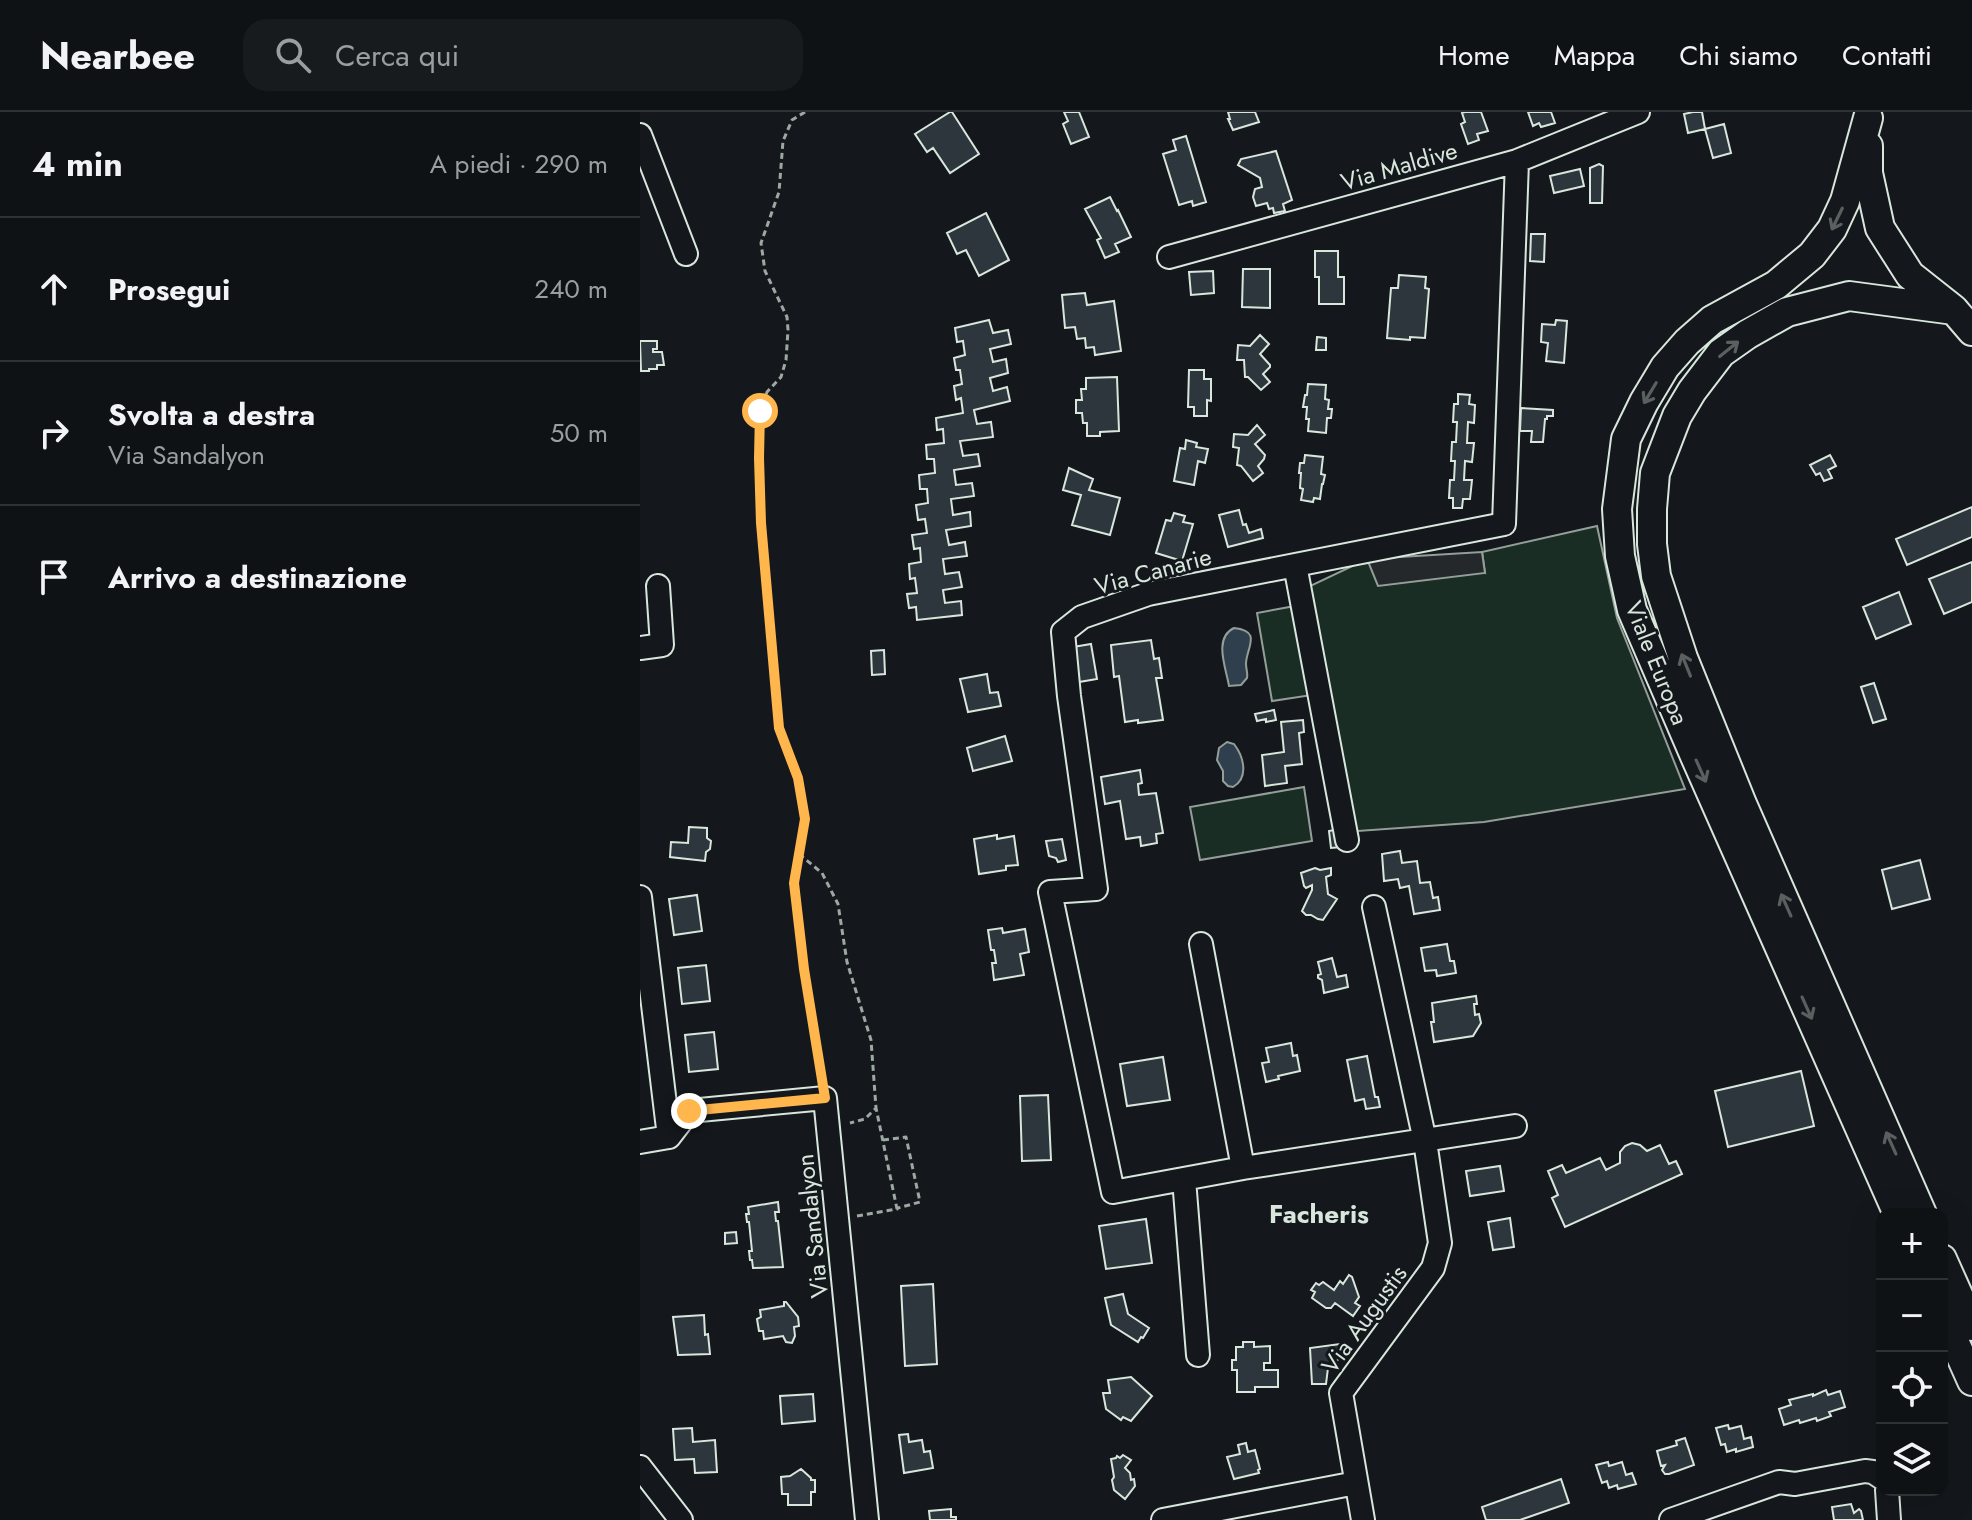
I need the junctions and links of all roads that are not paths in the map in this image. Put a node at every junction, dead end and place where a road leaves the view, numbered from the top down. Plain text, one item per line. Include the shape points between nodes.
1 (1638, 112) edge
2 (1868, 114) edge
3 (640, 135) edge
4 (1517, 161) junction
5 (686, 254) dead end
6 (1169, 257) dead end
7 (1966, 319) edge
8 (1295, 565) junction
9 (658, 586) dead end
10 (640, 648) edge
11 (1347, 840) dead end
12 (640, 897) edge
13 (1374, 907) dead end
14 (1201, 944) dead end
15 (1515, 1126) dead end
16 (669, 1137) junction
17 (1425, 1141) junction
18 (640, 1142) edge
19 (1243, 1168) junction
20 (1184, 1179) junction
21 (1895, 1208) edge
22 (1919, 1208) edge
23 (1948, 1272) edge
24 (1972, 1326) edge
25 (1948, 1327) edge
26 (1198, 1355) dead end
27 (1972, 1381) edge
28 (640, 1467) edge
29 (1876, 1474) edge
30 (1356, 1483) junction
31 (1887, 1496) edge
32 (681, 1520) edge
33 (867, 1520) edge
34 (1163, 1520) edge
35 (1363, 1520) edge
36 (1671, 1520) edge
37 (1889, 1520) edge

1 - 4 street, Via Maldive
2 - 7 main road via 1868,173 1880,228 1910,275
2 -> 21 main road, Viale Europa via 1845,201 1812,255 1776,285 1712,320 1665,367 1626,439 1617,509 1632,610
3 - 5 street
4 - 6 street, Via Maldive
4 - 8 street, Via Canarie via 1504,524
22 -> 7 main road, Viale Europa via 1683,658 1656,576 1652,509 1655,473 1677,416 1721,353 1748,334 1787,312 1849,296
8 - 11 street
8 - 20 street, Via Canarie via 1148,594 1082,617 1063,632 1096,889 1050,892 1113,1192
9 - 10 street via 662,645
12 - 16 street
13 - 17 street, Via Augustis
14 - 19 street
15 - 17 street
16 - 18 street
16 - 33 street, Via Sandalyon via 689,1111 825,1098
17 - 19 street
17 - 30 street, Via Augustis via 1440,1243 1433,1268 1341,1393
19 - 20 street
20 - 26 street
23 - 24 main road
25 - 27 main road
28 - 32 street
29 - 36 street via 1779,1482
30 - 34 street
30 - 35 street, Via Augustis
31 - 37 street

